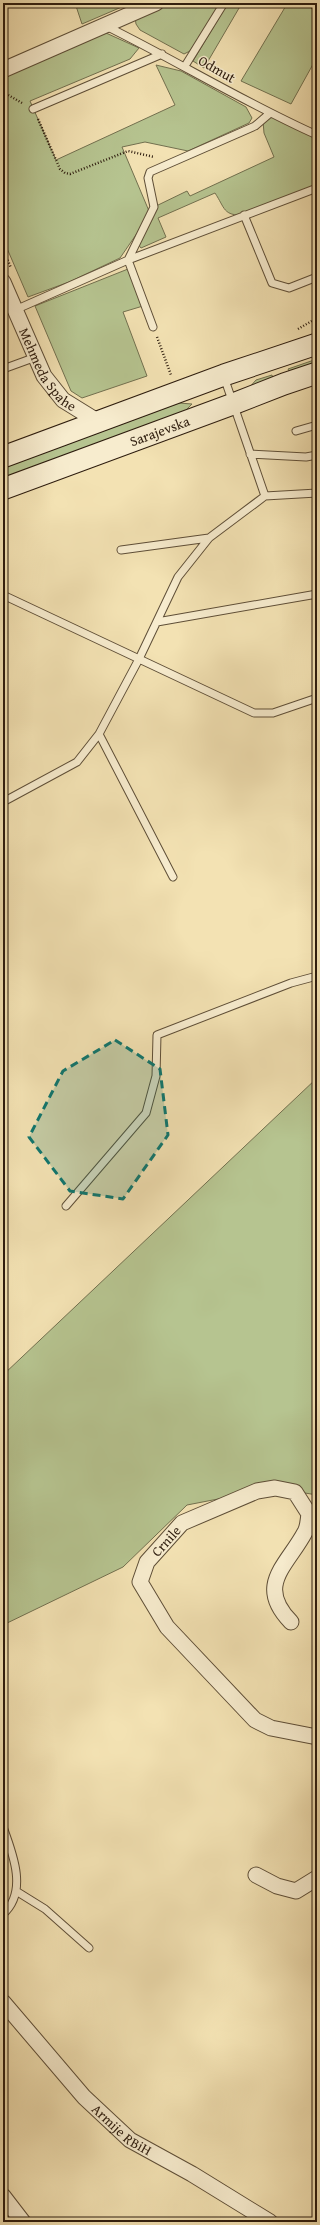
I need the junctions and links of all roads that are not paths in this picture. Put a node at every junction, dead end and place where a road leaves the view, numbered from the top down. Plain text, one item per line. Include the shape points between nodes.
1 (156, 3) edge
2 (224, 3) edge
3 (104, 25) junction
4 (162, 54) junction
5 (185, 66) junction
6 (3, 70) edge
7 (33, 109) road end
8 (269, 114) junction
9 (317, 135) edge
10 (317, 188) edge
11 (244, 215) junction
12 (128, 260) junction
13 (317, 277) edge
14 (7, 286) edge
15 (15, 310) junction
16 (153, 327) dead end
17 (317, 344) edge
18 (36, 356) junction
19 (3, 369) edge
20 (317, 373) edge
21 (224, 375) junction
22 (233, 404) junction
23 (97, 421) junction
24 (317, 425) edge
25 (296, 431) dead end
26 (250, 454) junction
27 (317, 455) edge
28 (3, 457) edge
29 (3, 489) edge
30 (317, 494) edge
31 (264, 496) junction
32 (209, 538) junction
33 (120, 550) dead end
34 (3, 595) edge
35 (317, 595) edge
36 (157, 622) junction
37 (139, 660) junction
38 (317, 698) edge
39 (99, 734) junction
40 (3, 802) edge
41 (173, 877) dead end
42 (317, 976) edge
43 (66, 1206) dead end
44 (291, 1622) dead end
45 (317, 1737) edge
46 (3, 1827) edge
47 (256, 1875) dead end
48 (317, 1878) edge
49 (16, 1891) junction
50 (3, 1914) edge
51 (89, 1948) dead end
52 (3, 2002) edge
53 (3, 2196) edge
54 (23, 2222) edge
55 (270, 2222) edge

1 - 3 street
2 - 5 lane
3 - 4 lane, Odmut
3 - 6 street
4 - 5 lane, Odmut
4 - 7 lane
5 - 8 lane, Odmut
8 - 9 lane, Odmut
8 - 12 lane via 255,126 150,172 148,178 154,207
10 - 11 lane
11 - 12 lane
11 - 13 lane via 272,283 289,288
12 - 15 lane
12 - 16 lane
14 - 15 street, Mehmeda Spahe
15 - 18 street, Mehmeda Spahe
17 - 21 main road
18 - 19 lane
18 - 23 street, Mehmeda Spahe via 44,376 63,400
20 - 22 main road, Sarajevska
21 - 22 lane
21 - 23 main road
22 - 26 lane
22 - 29 main road, Sarajevska
23 - 28 main road
24 - 25 lane
26 - 27 lane via 306,457
26 - 31 lane
30 - 31 lane
31 - 32 lane
32 - 33 lane
32 - 36 lane via 178,577
34 - 37 lane
35 - 36 lane
36 - 37 lane
37 - 38 lane via 254,713 273,713
37 - 39 lane
39 - 40 lane via 77,762
39 - 41 lane
42 - 43 lane via 291,983 157,1035 156,1076 146,1113
44 - 45 street, Crnile via 279,1610 274,1592 277,1574 306,1531 309,1514 295,1492 275,1488 257,1491 182,1523 147,1562 140,1582 167,1627 255,1720 271,1728
46 - 49 lane via 15,1865
47 - 48 street via 277,1886 296,1891
49 - 50 lane via 11,1907
49 - 51 lane via 45,1909
52 - 55 street, Armije RBiH via 84,2097 130,2140
53 - 54 street

